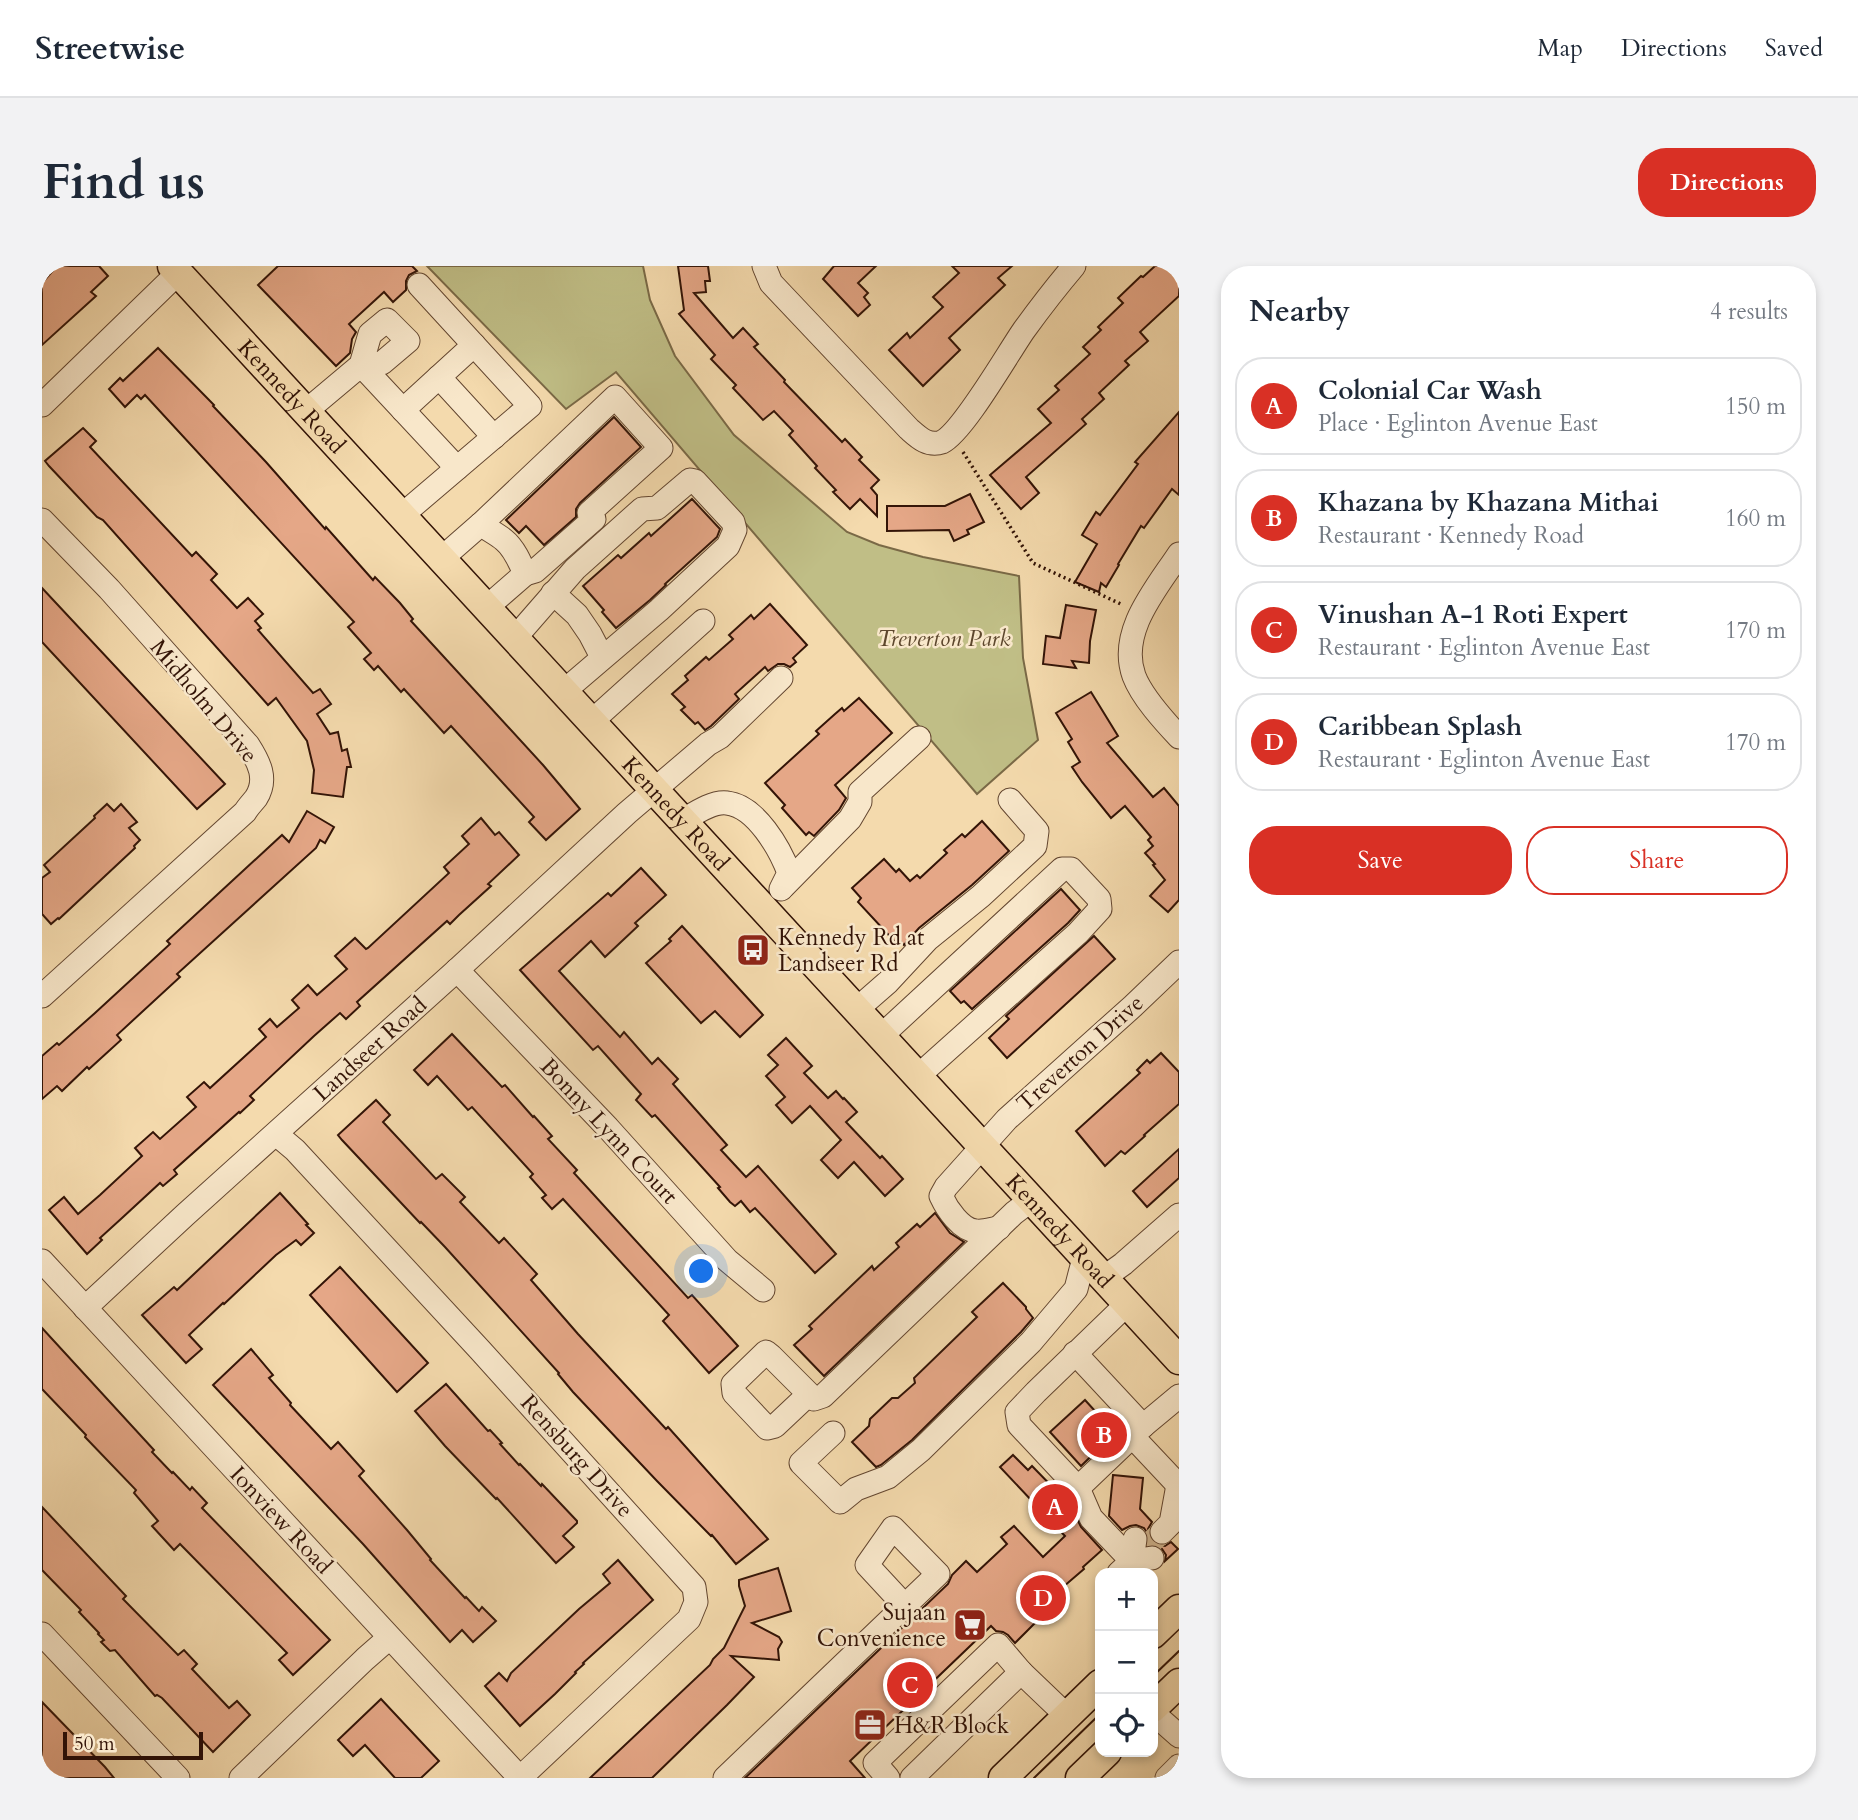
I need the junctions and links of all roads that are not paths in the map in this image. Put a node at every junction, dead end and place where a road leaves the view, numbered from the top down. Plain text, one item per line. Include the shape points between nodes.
1 (764, 266) edge
2 (1074, 266) edge
3 (175, 270) edge
4 (419, 285) dead end
5 (474, 345) junction
6 (439, 377) junction
7 (42, 405) edge
8 (403, 410) junction
9 (305, 412) junction
10 (494, 437) junction
11 (457, 468) junction
12 (401, 516) junction
13 (42, 520) edge
14 (481, 524) junction
15 (1179, 554) edge
16 (441, 559) junction
17 (526, 573) junction
18 (553, 593) junction
19 (486, 608) junction
20 (703, 621) dead end
21 (514, 639) junction
22 (602, 657) junction
23 (781, 678) dead end
24 (563, 692) junction
25 (591, 722) junction
26 (1179, 737) edge
27 (919, 738) dead end
28 (653, 790) junction
29 (1010, 800) dead end
30 (682, 821) junction
31 (783, 887) junction
32 (762, 908) junction
33 (1179, 962) edge
34 (457, 970) junction
35 (42, 996) edge
36 (856, 1010) junction
37 (880, 1037) junction
38 (917, 1077) junction
39 (276, 1134) junction
40 (982, 1147) junction
41 (1031, 1200) junction
42 (1179, 1215) edge
43 (992, 1229) junction
44 (1084, 1258) junction
45 (42, 1261) edge
46 (1102, 1279) junction
47 (763, 1290) dead end
48 (1126, 1305) junction
49 (85, 1308) junction
50 (1075, 1353) junction
51 (1179, 1360) edge
52 (809, 1394) dead end
53 (1179, 1396) edge
54 (1137, 1431) junction
55 (834, 1433) dead end
56 (1179, 1485) edge
57 (1078, 1488) junction
58 (1167, 1529) tunnel mouth
59 (1136, 1556) edge
60 (905, 1606) dead end
61 (42, 1634) edge
62 (389, 1638) junction
63 (1021, 1672) junction
64 (1179, 1683) edge
65 (1095, 1689) edge
66 (1158, 1703) edge
67 (1067, 1716) junction
68 (1158, 1717) edge
69 (1179, 1736) edge
70 (1102, 1757) edge
71 (1179, 1766) edge
72 (178, 1778) edge
73 (241, 1778) edge
74 (520, 1778) edge
75 (725, 1778) edge
76 (888, 1778) edge
77 (912, 1778) edge
78 (1003, 1778) edge
79 (1080, 1778) edge
80 (1167, 1778) edge

1 - 2 street via 771,283 909,429 925,442 939,443 964,421
3 - 7 street
3 - 9 main road, Kennedy Road
4 - 5 street
5 - 6 street
5 - 10 street via 530,406
6 - 8 street
6 - 10 street
8 - 9 street via 361,365
8 - 11 street
9 - 12 main road, Kennedy Road
10 - 11 street
11 - 12 street
12 - 16 main road, Kennedy Road
13 - 35 street, Midholm Drive via 248,745 262,775 259,793 245,812
14 - 16 street
14 - 17 street via 504,540
14 - 17 street via 615,397 661,448 589,513 594,519 535,571
15 - 26 street via 1141,613 1132,635 1130,659 1141,690
16 - 19 main road, Kennedy Road
17 - 19 street
18 - 21 street
18 - 22 street via 577,615
18 - 22 street via 642,509 657,508 690,480 733,522 735,530 728,547
19 - 21 main road, Kennedy Road
20 - 25 street
21 - 24 main road, Kennedy Road
22 - 24 street
23 - 28 street, Landseer Road via 720,737
24 - 25 main road, Kennedy Road
25 - 28 main road, Kennedy Road
27 - 31 street via 860,792 850,819
28 - 30 main road, Kennedy Road
28 - 34 street, Landseer Road
29 - 36 street via 1037,831 1035,846 928,939
30 - 31 street via 725,802 739,806 771,837 789,873
30 - 32 main road, Kennedy Road
31 - 32 street
32 - 36 main road, Kennedy Road
33 - 40 street, Treverton Drive
34 - 39 street, Landseer Road
34 - 47 street, Bonny Lynn Court via 727,1260
36 - 37 main road, Kennedy Road
37 - 38 main road, Kennedy Road
37 - 38 street via 1062,869 1071,869 1098,899 1100,909
38 - 40 main road, Kennedy Road
39 - 49 street, Landseer Road
39 - 74 street, Rensburg Drive via 694,1587 696,1602 689,1619
40 - 41 main road, Kennedy Road
40 - 43 street, Treverton Drive via 941,1196 968,1229
41 - 43 street
41 - 44 main road, Kennedy Road
42 - 46 street
43 - 52 street via 823,1396 814,1399
44 - 46 main road, Kennedy Road
44 - 55 street via 1076,1289 1031,1342 921,1450 888,1477 856,1489 839,1502 801,1463
45 - 49 street, Ionview Road
46 - 48 main road, Kennedy Road
48 - 50 street
48 - 51 main road, Kennedy Road
49 - 62 street, Ionview Road
50 - 54 street
50 - 57 street via 1017,1412 1019,1425
53 - 54 street
54 - 56 street
54 - 57 street
56 - 58 street
57 - 59 street via 1091,1518
60 - 75 street
61 - 72 street
62 - 73 street
62 - 74 street, Ionview Road
63 - 67 street
63 - 76 street via 998,1645 875,1763
63 - 77 street
64 - 66 main road
65 - 67 main road
67 - 78 main road
68 - 69 street
70 - 79 main road
71 - 80 street

